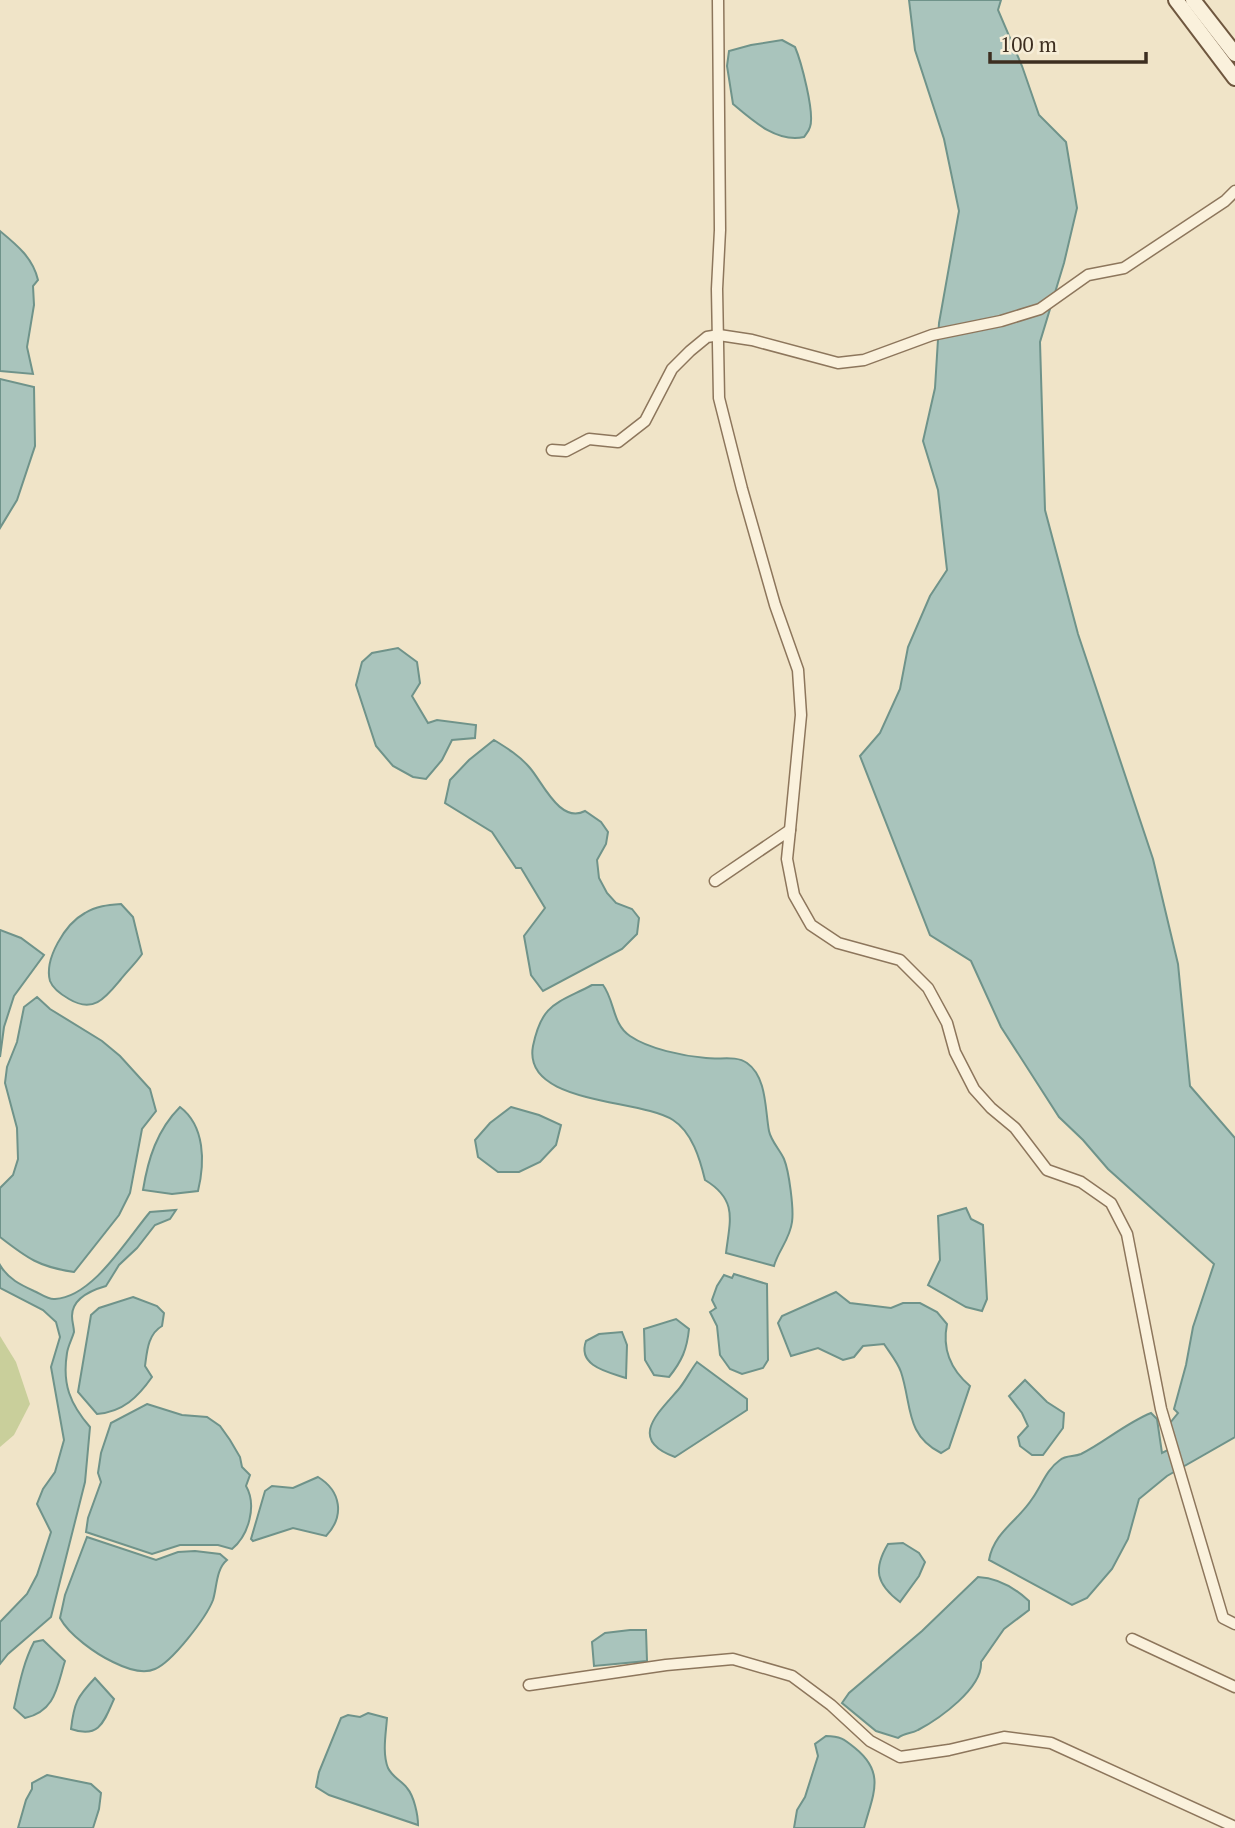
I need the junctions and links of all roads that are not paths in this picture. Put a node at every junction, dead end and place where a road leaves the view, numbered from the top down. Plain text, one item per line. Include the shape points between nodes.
1 (718, 0) edge
2 (1176, 0) edge
3 (1193, 0) edge
4 (1235, 54) edge
5 (1235, 78) edge
6 (1235, 191) edge
7 (719, 335) junction
8 (552, 450) dead end
9 (790, 830) junction
10 (715, 881) dead end
11 (1235, 1624) edge
12 (1132, 1639) dead end
13 (528, 1685) dead end
14 (1235, 1687) edge
15 (1235, 1827) edge

1 - 7 street
2 - 5 street
3 - 4 street
6 - 7 street via 1124,268 1088,275 1040,309 932,335 864,360 838,363
7 - 8 street via 707,337 672,369 645,421 618,442 589,439 566,451
7 - 9 street via 719,398 775,605 798,670 801,715
9 - 10 street
9 - 11 street via 787,859 794,895 811,925 838,943 900,960 929,988 974,1089 1015,1128 1047,1170 1081,1182 1111,1203 1127,1234 1161,1409 1187,1504 1223,1618
12 - 14 street
13 - 15 street via 733,1659 792,1676 870,1741 900,1757 1004,1737 1051,1742

